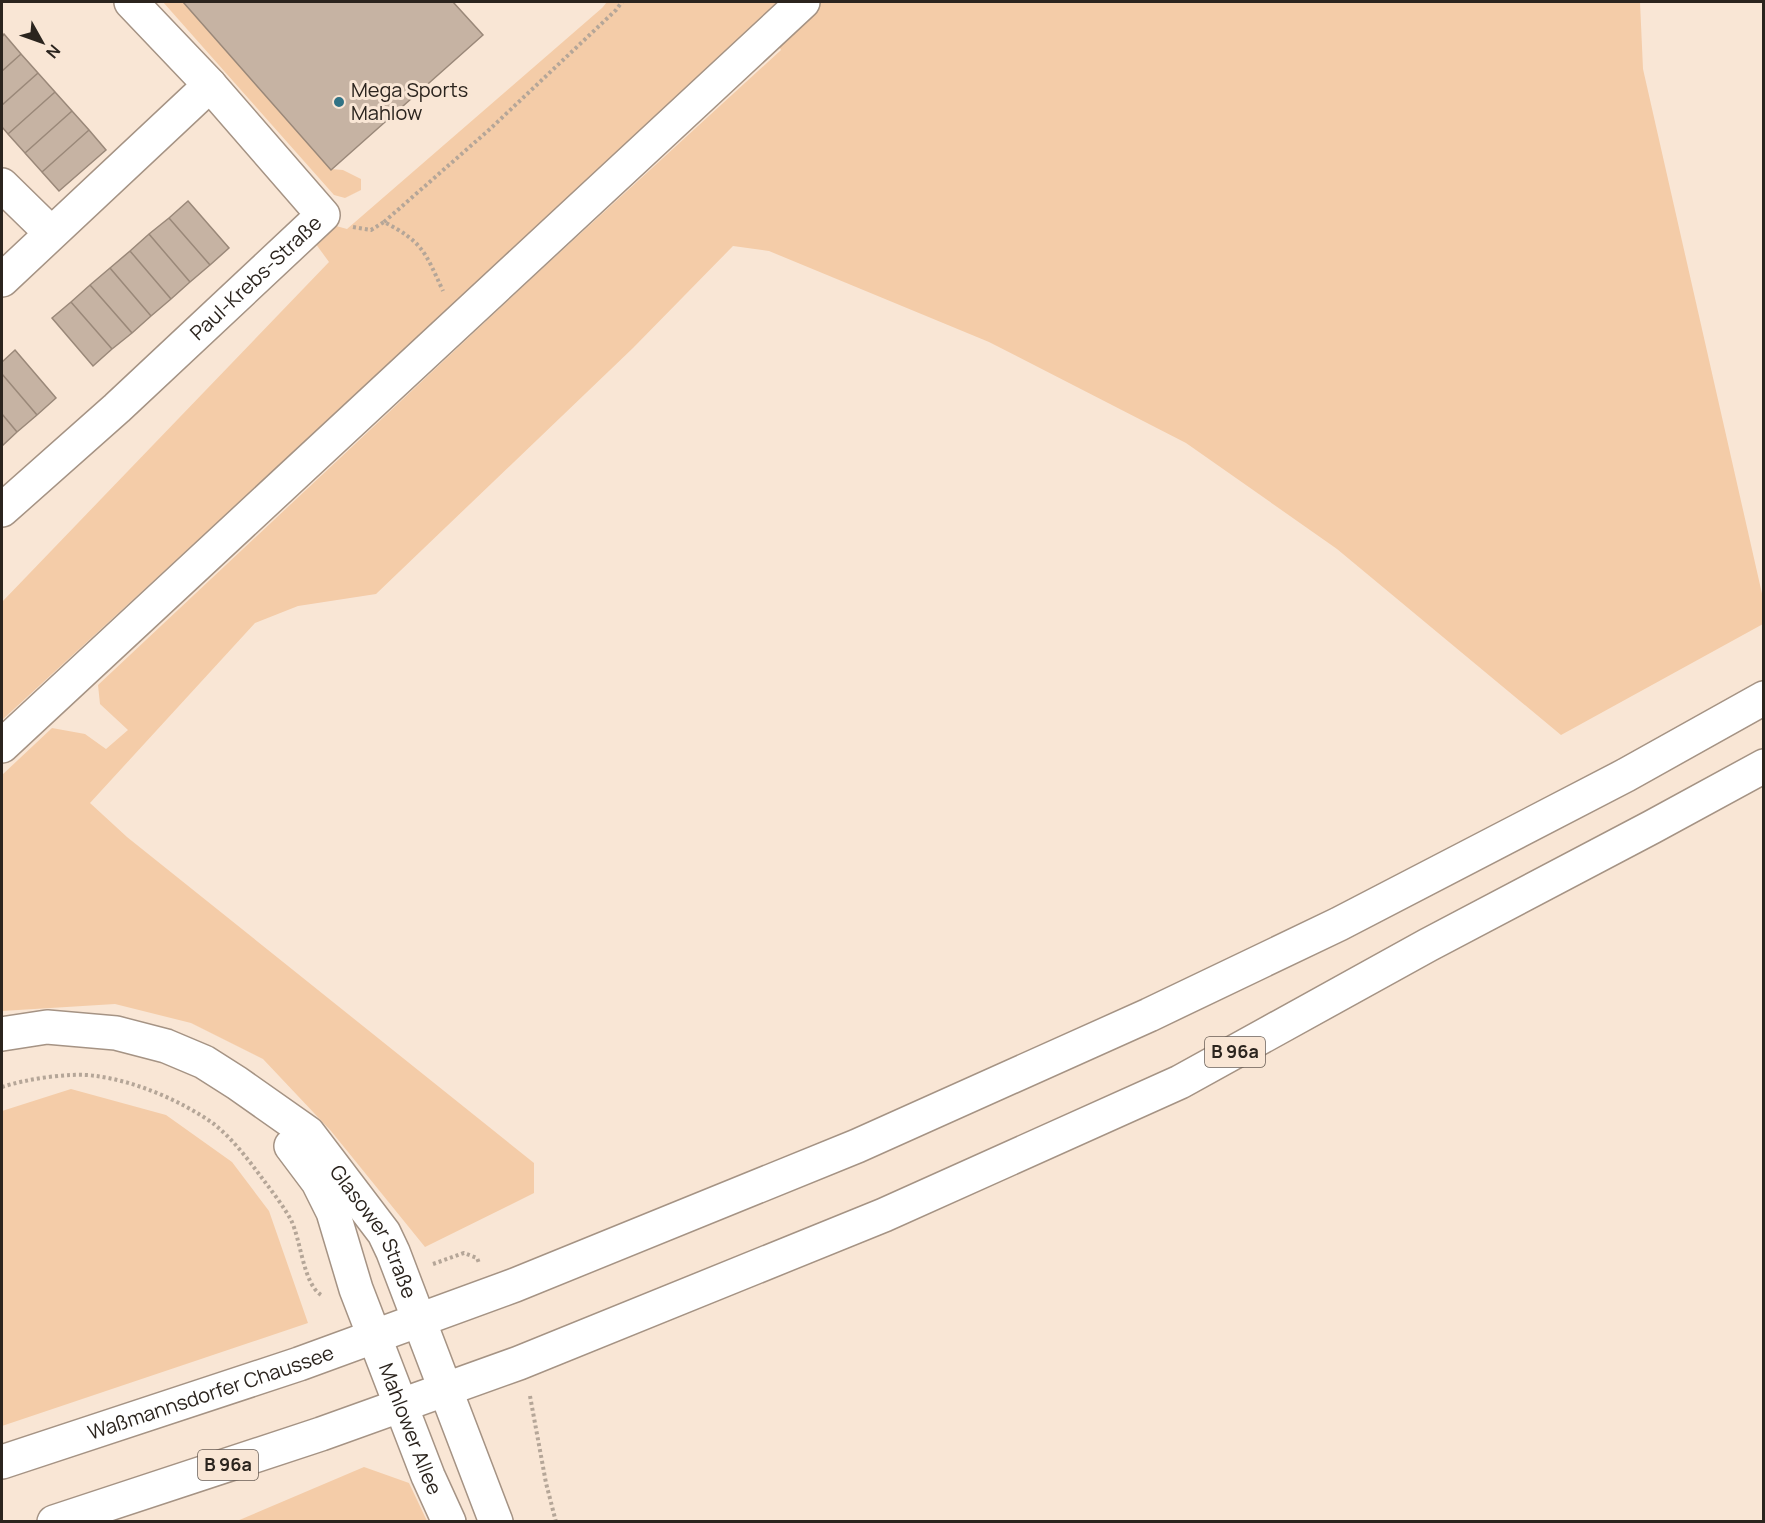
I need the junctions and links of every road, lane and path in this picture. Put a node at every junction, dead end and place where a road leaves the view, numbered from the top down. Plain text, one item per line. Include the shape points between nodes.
1 (131, 2) edge
2 (622, 2) edge
3 (803, 2) edge
4 (210, 85) junction
5 (2, 185) edge
6 (323, 215) junction
7 (384, 222) junction
8 (51, 233) junction
9 (2, 280) edge
10 (457, 322) junction
11 (2, 510) edge
12 (1764, 699) edge
13 (2, 746) edge
14 (1764, 766) edge
15 (2, 1034) edge
16 (264, 1102) junction
17 (420, 1320) junction
18 (374, 1336) junction
19 (519, 1363) junction
20 (446, 1389) junction
21 (401, 1406) junction
22 (2, 1462) edge
23 (54, 1521) edge
24 (449, 1521) edge
25 (496, 1521) edge
26 (556, 1521) edge

1 - 4 main road, Paul-Krebs-Straße
2 - 7 path via 490,129
3 - 10 main road
4 - 6 main road, Paul-Krebs-Straße
4 - 8 main road
5 - 8 main road
6 - 7 path via 346,226 371,230
6 - 11 main road, Paul-Krebs-Straße
7 - 10 path via 419,245
8 - 9 main road
10 - 13 main road
12 - 17 main road, Waßmannsdorfer Chaussee via 1403,891 1149,1015 858,1146
14 - 19 main road, B 96a via 1180,1082 884,1215
15 - 16 main road, Glasower Straße via 47,1027 116,1033 204,1062
16 - 17 main road, Glasower Straße via 308,1133 384,1233
16 - 18 main road, Glasower Straße via 318,1182 333,1212
17 - 18 main road, Waßmannsdorfer Chaussee
17 - 20 main road, Glasower Straße
18 - 21 main road, Mahlower Allee
18 - 22 main road, Waßmannsdorfer Chaussee
19 - 20 main road, B 96a
19 - 26 path via 530,1391
20 - 21 main road, B 96a
20 - 25 main road
21 - 23 main road, B 96a
21 - 24 main road, Mahlower Allee

